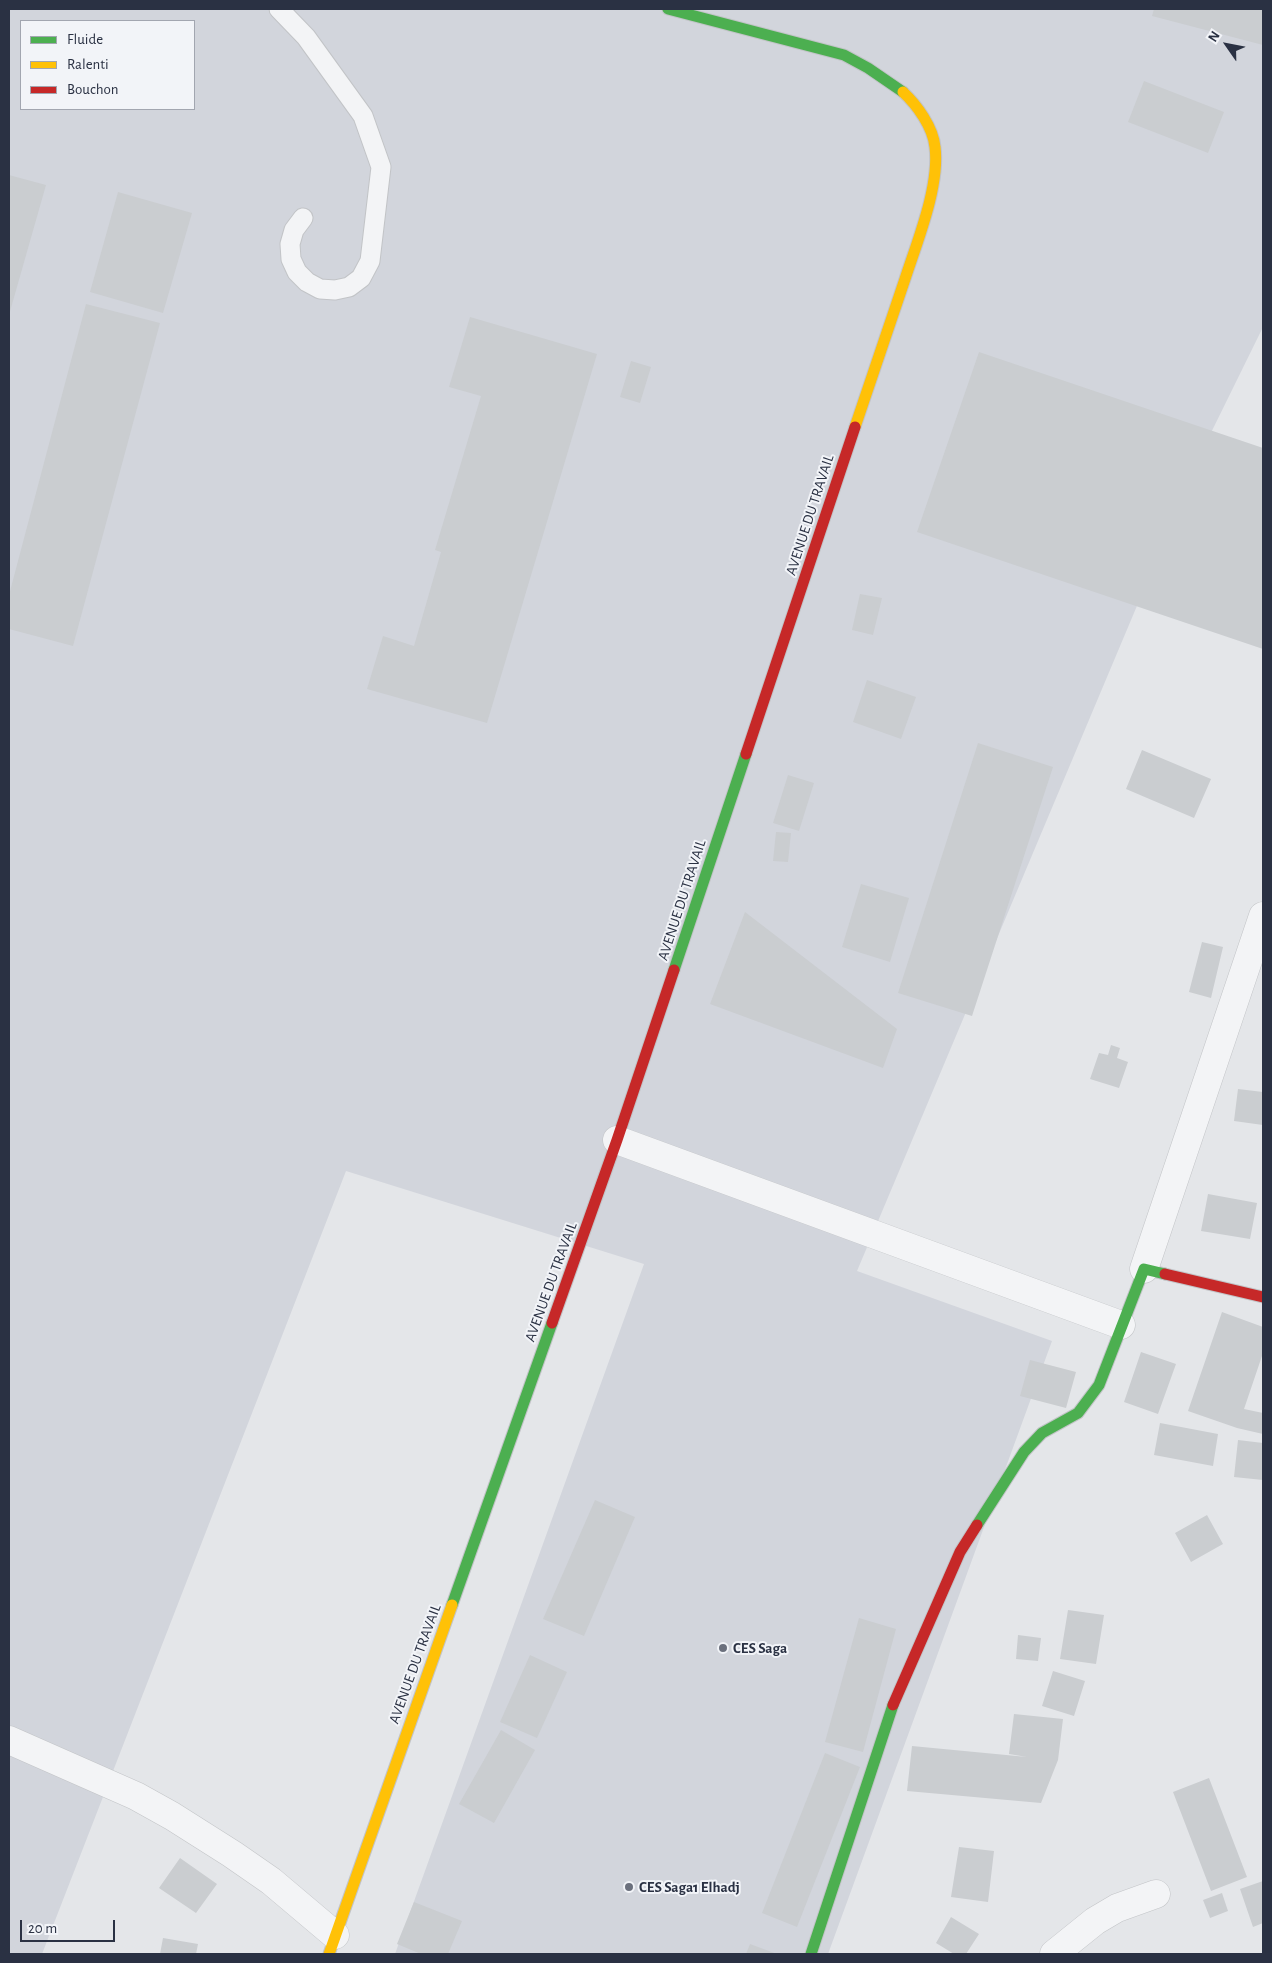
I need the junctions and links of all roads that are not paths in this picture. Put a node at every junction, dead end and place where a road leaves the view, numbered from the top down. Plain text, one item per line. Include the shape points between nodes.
1 (279, 9) edge
2 (668, 9) edge
3 (705, 14) edge
4 (303, 218) dead end
5 (1263, 916) edge
6 (617, 1140) junction
7 (1144, 1269) junction
8 (1263, 1296) edge
9 (1121, 1325) junction
10 (9, 1740) edge
11 (1156, 1894) dead end
12 (332, 1945) edge
13 (812, 1954) edge
14 (1054, 1954) edge

1 - 4 lane via 306,37 363,116 381,167 370,260 361,278 335,290 320,289 297,272 291,259 290,244 294,230
2 - 3 street, AVENUE DU TRAVAIL
3 - 6 street, AVENUE DU TRAVAIL via 844,55 897,87 914,102 926,122 935,146 934,174 926,215
5 - 7 street
6 - 9 street
6 - 12 street, AVENUE DU TRAVAIL
7 - 8 street
7 - 9 street
9 - 13 street via 1099,1385 1087,1403 1078,1413 1042,1434 1024,1452 960,1552 890,1712
10 - 12 street via 136,1796 232,1854 270,1881
11 - 14 street via 1095,1920

